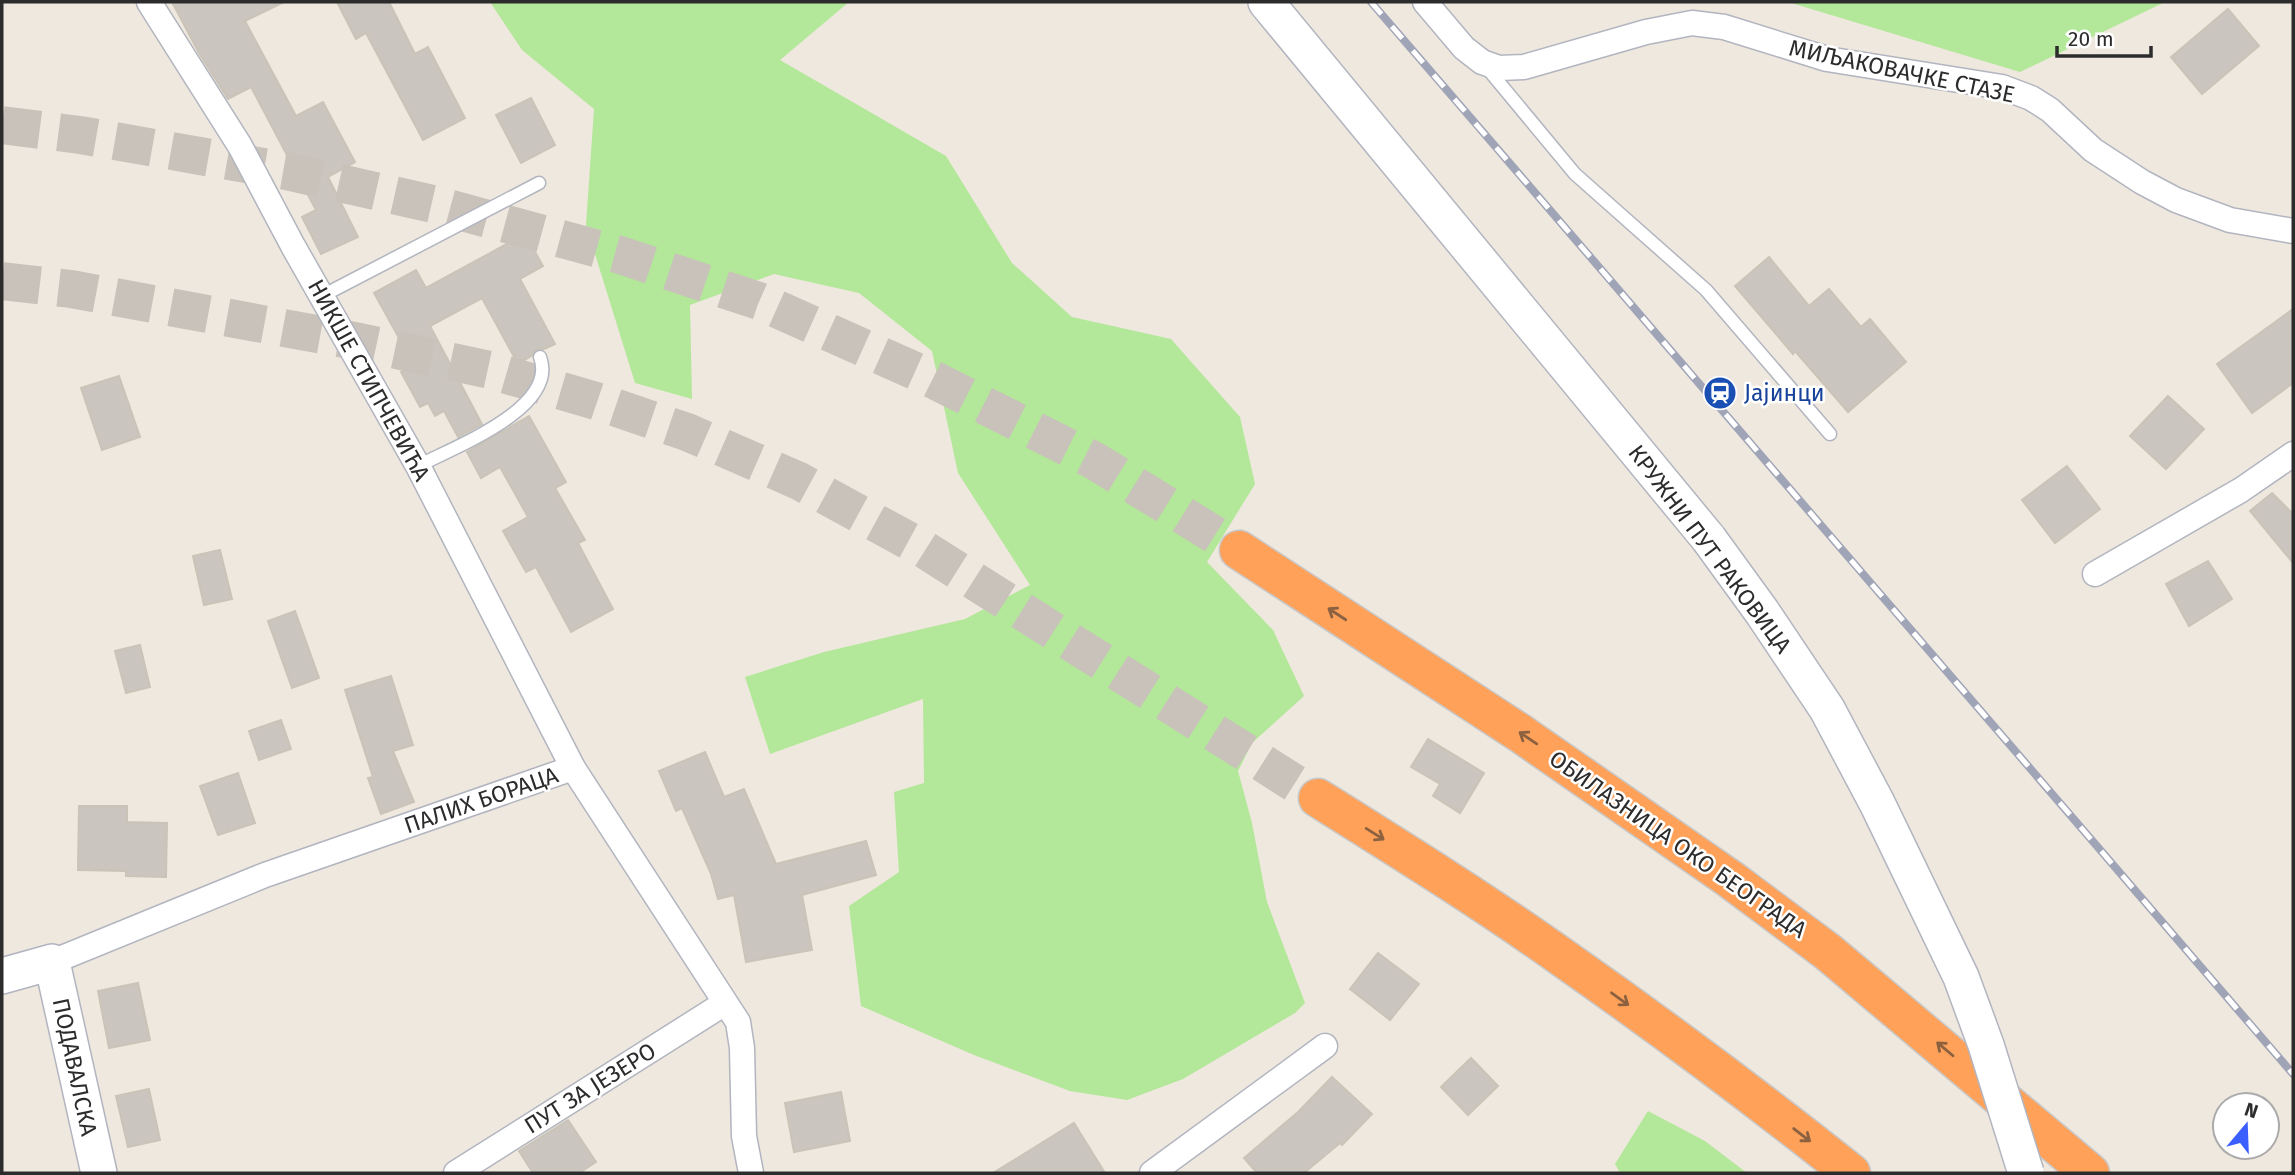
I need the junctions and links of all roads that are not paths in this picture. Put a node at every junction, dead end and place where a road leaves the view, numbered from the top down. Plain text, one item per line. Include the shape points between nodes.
1 (149, 2) edge
2 (1266, 2) edge
3 (1425, 2) edge
4 (1482, 62) junction
5 (539, 183) dead end
6 (2293, 232) edge
7 (322, 296) junction
8 (540, 357) dead end
9 (1830, 435) dead end
10 (2293, 454) edge
11 (418, 466) junction
12 (1239, 550) tunnel mouth
13 (2095, 574) dead end
14 (573, 768) junction
15 (1318, 798) tunnel mouth
16 (52, 962) junction
17 (2, 976) edge
18 (725, 1003) junction
19 (1325, 1046) dead end
20 (99, 1173) edge
21 (456, 1173) edge
22 (751, 1173) edge
23 (1152, 1173) edge
24 (1851, 1173) edge
25 (2026, 1173) edge
26 (2090, 1173) edge

1 - 7 street, НИКШЕ СТИПЧЕВИЋА via 240,146
2 - 25 main road, КРУЖНИ ПУТ РАКОВИЦА, bridge via 1709,539 1827,709 1918,885 1970,1000
3 - 4 street
4 - 6 street, МИЉАКОВАЧКЕ СТАЗЕ via 1499,68 1524,67 1692,23 1724,27 1827,59 2002,87 2050,110 2093,150 2176,200 2230,220
4 - 9 lane via 1575,174 1706,290
5 - 7 lane
7 - 11 street, НИКШЕ СТИПЧЕВИЋА
8 - 11 lane via 542,383 517,414
10 - 13 street via 2241,490
11 - 14 street, НИКШЕ СТИПЧЕВИЋА
26 -> 12 highway, ОБИЛАЗНИЦА ОКО БЕОГРАДА via 1849,970 1730,879 1520,733
14 - 16 street, ПАЛИХ БОРАЦА via 265,875
14 - 18 street, ПАЛИХ БОРАЦА
15 -> 24 highway via 1565,959 1741,1086
16 - 17 main road, ПАЛИХ БОРАЦА
16 - 20 main road, ПОДАВАЛСКА
18 - 21 street, ПУТ ЗА ЈЕЗЕРО
18 - 22 street, ПАЛИХ БОРАЦА via 740,1031 744,1136
19 - 23 street

